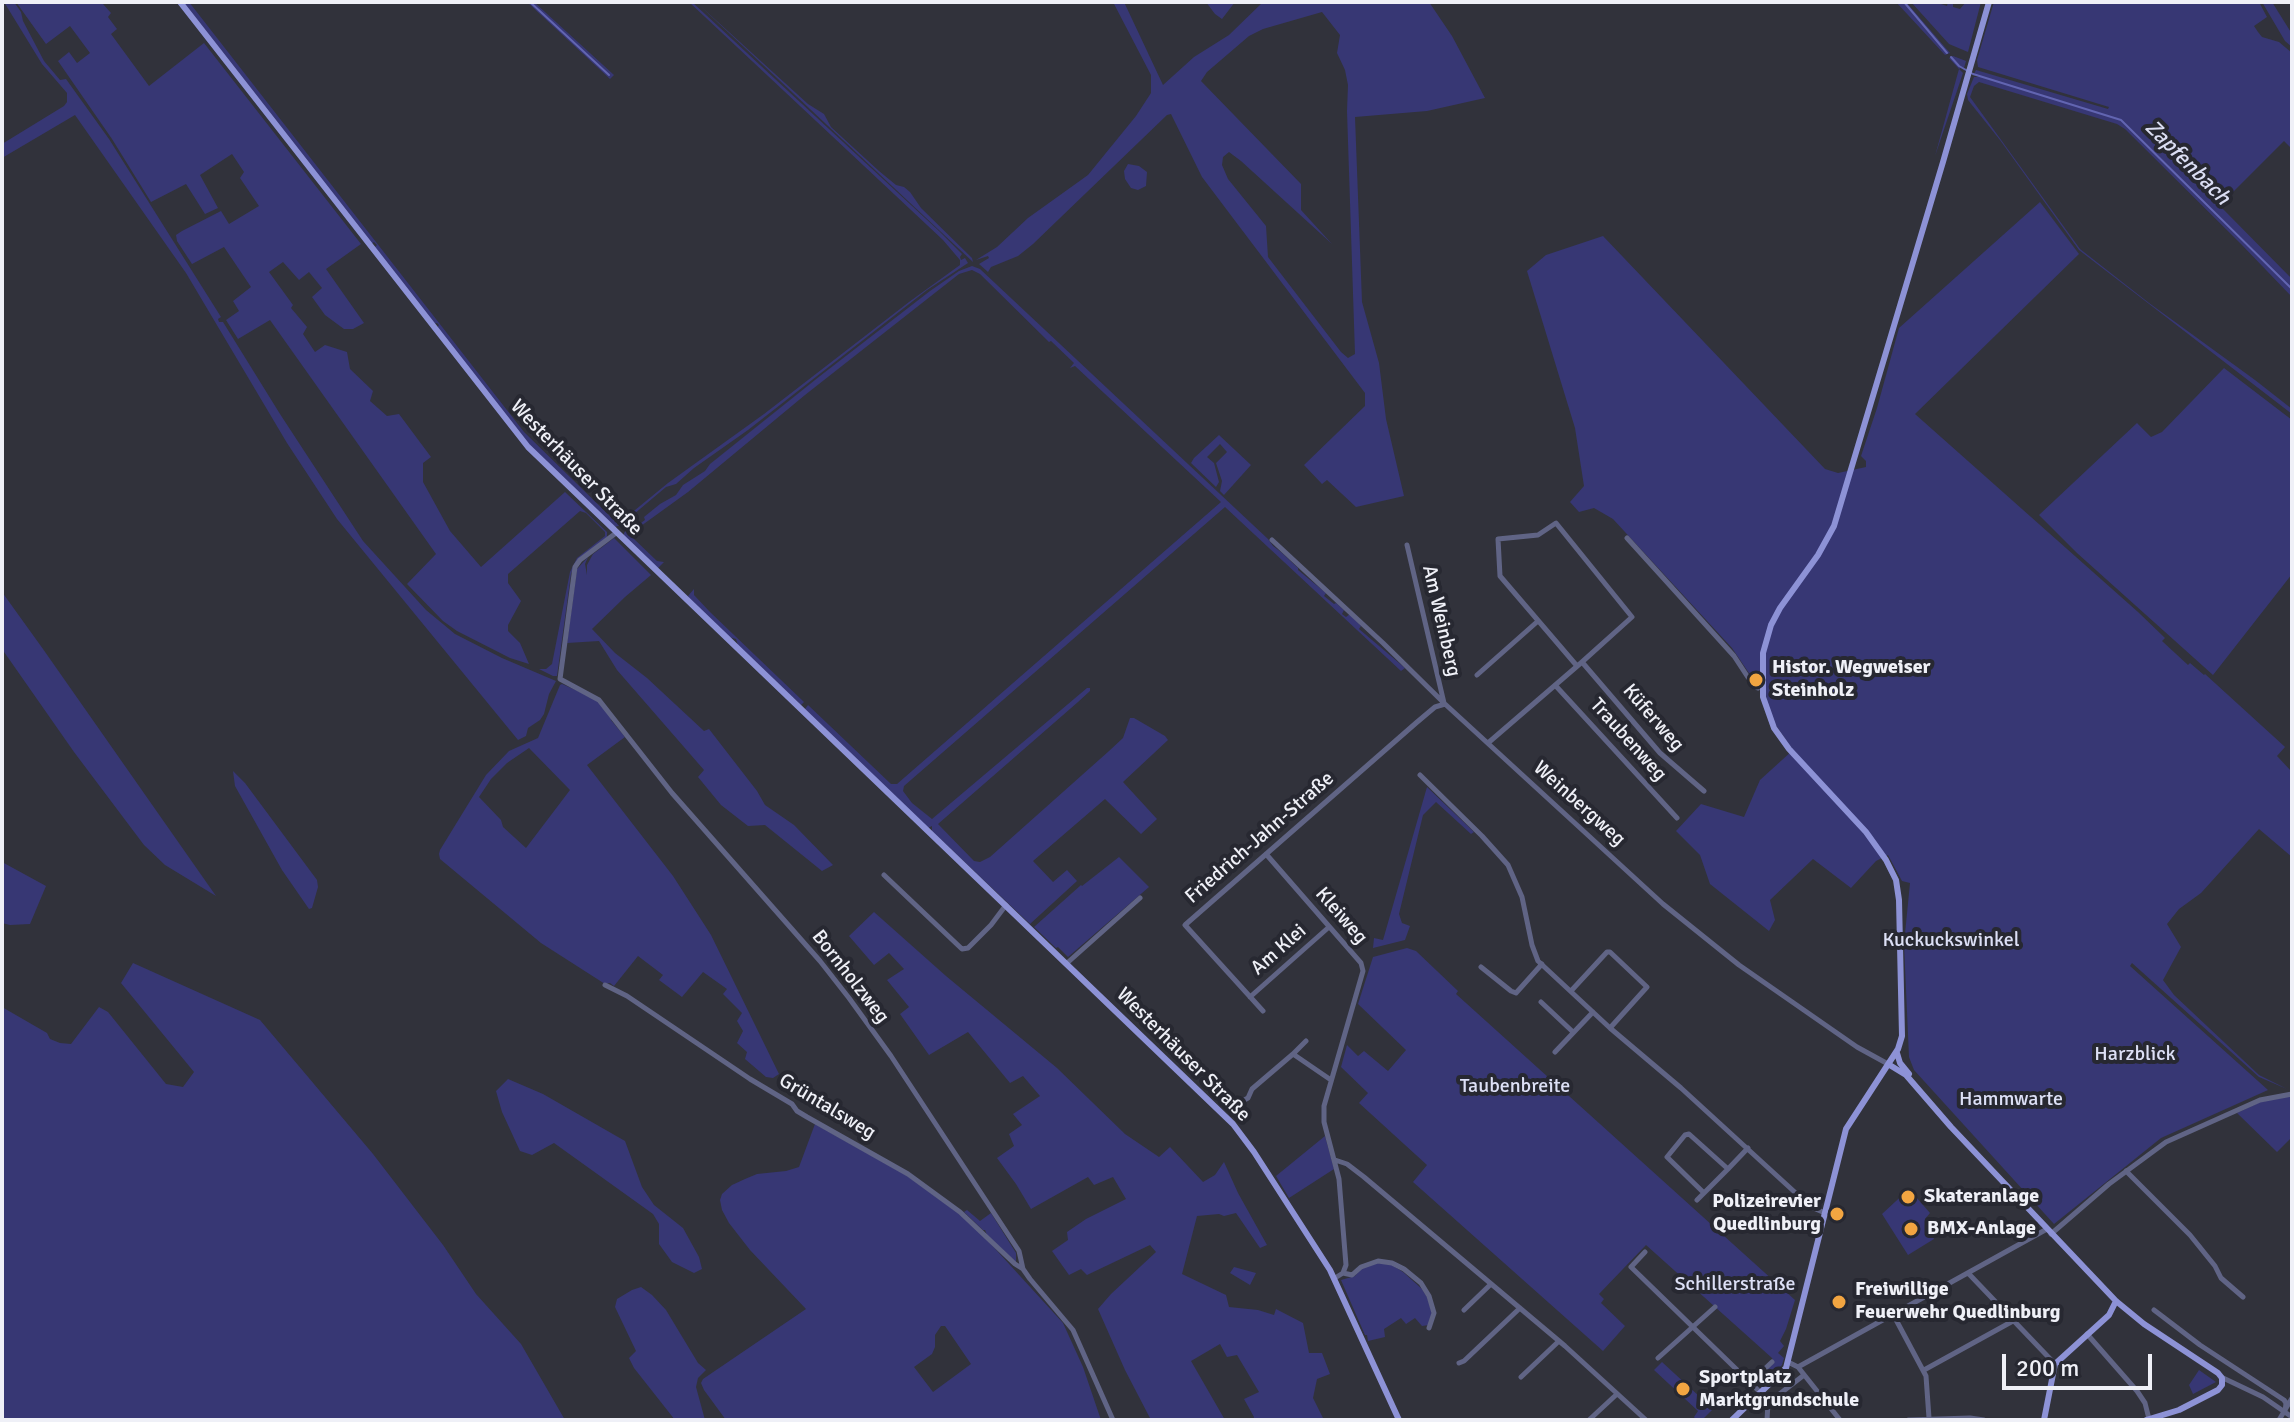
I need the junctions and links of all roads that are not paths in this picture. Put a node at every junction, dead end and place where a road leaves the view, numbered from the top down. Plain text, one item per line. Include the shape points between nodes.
1 (180, 2) edge
2 (1989, 2) edge
3 (616, 533) junction
4 (1627, 538) dead end
5 (1272, 540) dead end
6 (1407, 545) dead end
7 (1538, 621) junction
8 (1582, 662) junction
9 (1577, 666) junction
10 (1477, 675) dead end
11 (1555, 685) junction
12 (1758, 688) dead end
13 (1445, 704) junction
14 (1488, 743) junction
15 (1420, 775) dead end
16 (1704, 791) dead end
17 (1677, 818) dead end
18 (1266, 854) junction
19 (884, 875) dead end
20 (1140, 898) dead end
21 (1006, 905) junction
22 (1329, 927) junction
23 (1066, 964) junction
24 (1542, 964) junction
25 (1481, 967) dead end
26 (605, 985) dead end
27 (1571, 991) junction
28 (1250, 997) junction
29 (1541, 1002) dead end
30 (1263, 1011) dead end
31 (1593, 1012) junction
32 (1610, 1028) junction
33 (1573, 1032) junction
34 (1306, 1041) dead end
35 (1898, 1049) junction
36 (1555, 1052) dead end
37 (1293, 1054) junction
38 (1888, 1064) junction
39 (1909, 1079) junction
40 (1331, 1080) junction
41 (2292, 1094) edge
42 (1235, 1105) dead end
43 (1748, 1148) junction
44 (1335, 1160) junction
45 (1728, 1169) junction
46 (2126, 1171) junction
47 (1704, 1193) junction
48 (1697, 1200) dead end
49 (1825, 1213) junction
50 (2049, 1232) junction
51 (1645, 1252) dead end
52 (1023, 1269) junction
53 (1343, 1273) junction
54 (1969, 1274) junction
55 (1335, 1278) junction
56 (1491, 1284) junction
57 (2243, 1297) dead end
58 (2116, 1301) junction
59 (1715, 1307) dead end
60 (1520, 1308) junction
61 (1464, 1310) dead end
62 (2154, 1310) dead end
63 (1894, 1316) junction
64 (2013, 1321) junction
65 (1694, 1327) junction
66 (1429, 1328) dead end
67 (2087, 1334) junction
68 (1559, 1341) junction
69 (1658, 1358) dead end
70 (1772, 1362) dead end
71 (1788, 1362) junction
72 (1459, 1363) dead end
73 (2055, 1364) junction
74 (1798, 1367) junction
75 (1924, 1370) junction
76 (1804, 1375) junction
77 (1521, 1377) dead end
78 (2221, 1377) junction
79 (1751, 1382) junction
80 (1761, 1393) junction
81 (1617, 1394) junction
82 (2292, 1398) edge
83 (1768, 1403) junction
84 (2285, 1412) junction
85 (2292, 1417) edge
86 (1929, 1418) edge
87 (1109, 1419) edge
88 (1399, 1420) edge
89 (1589, 1420) edge
90 (1646, 1420) edge
91 (1732, 1420) edge
92 (1767, 1420) edge
93 (1840, 1420) edge
94 (1908, 1420) edge
95 (1984, 1420) edge
96 (2044, 1420) edge
97 (2148, 1420) edge
98 (2279, 1420) edge

1 - 3 main road, Westerhäuser Straße via 516,434
2 - 35 main road via 1834,526 1773,620 1763,653 1767,714 1779,737 1866,832 1896,880 1902,1029
3 - 21 main road, Westerhäuser Straße
3 - 52 street, Bornholzweg via 575,567 560,679 599,700 849,998 1019,1251
4 - 12 street
5 - 13 street, Weinbergweg
6 - 13 street, Am Weinberg
7 - 8 street via 1500,576 1498,539 1538,535 1556,523 1632,617
7 - 9 street
7 - 10 street
8 - 9 street
8 - 16 street, Küferweg via 1660,753
9 - 11 street
11 - 14 street
11 - 17 street, Traubenweg
13 - 14 street, Weinbergweg
13 - 18 street, Friedrich-Jahn-Straße via 1435,707
14 - 38 street, Weinbergweg via 1725,955
15 - 24 street via 1508,865 1522,897 1535,957
18 - 22 street, Kleiweg
18 - 28 street, Friedrich-Jahn-Straße via 1185,925
19 - 21 street via 962,949
20 - 23 street
21 - 23 main road, Westerhäuser Straße
22 - 28 street, Am Klei
22 - 40 street, Kleiweg via 1363,971
23 - 55 main road, Westerhäuser Straße via 1233,1124
24 - 25 street via 1516,993
24 - 27 street
26 - 52 street, Grüntalsweg via 797,1111 908,1174
27 - 31 street
27 - 32 street via 1607,952 1647,987
28 - 30 street, Friedrich-Jahn-Straße
29 - 33 street
31 - 32 street
31 - 33 street
32 - 43 street
33 - 36 street
34 - 37 street
35 - 38 main road
35 - 39 main road
37 - 40 street
37 - 42 street
38 - 39 main road
38 - 49 main road via 1846,1129
39 - 50 main road
40 - 44 street, Kleiweg via 1324,1122
41 - 46 street via 2260,1100 2199,1126
43 - 45 street
43 - 49 street via 1814,1209
44 - 53 street
44 - 56 street via 1352,1167
45 - 47 street
45 - 47 street via 1685,1135 1667,1158
46 - 50 street
46 - 57 street
47 - 48 street
49 - 71 main road
50 - 54 street
50 - 58 main road
51 - 65 street via 1631,1267
52 - 87 street, Bornholzweg via 1073,1330
53 - 55 street
53 - 66 street via 1352,1275 1378,1261 1404,1269 1429,1296 1434,1313
54 - 63 street
54 - 64 street
55 - 88 main road, Westerhäuser Straße
56 - 60 street
56 - 61 street
58 - 67 main road
58 - 78 main road
59 - 65 street
60 - 68 street
60 - 72 street
62 - 84 street via 2284,1400
63 - 74 street
63 - 75 street
64 - 73 street
64 - 75 street
65 - 69 street
65 - 79 street
67 - 73 main road
67 - 97 street via 2137,1391
68 - 77 street
68 - 81 street
70 - 79 street
71 - 74 street
71 - 80 main road
73 - 96 main road
74 - 76 street
75 - 86 street
76 - 83 street
76 - 93 street
78 - 84 street
78 - 97 main road via 2218,1390
79 - 80 street
80 - 83 street
80 - 91 main road
81 - 89 street
81 - 90 street
82 - 84 street
83 - 92 street
84 - 85 street
84 - 98 street
86 - 94 street
86 - 95 street

